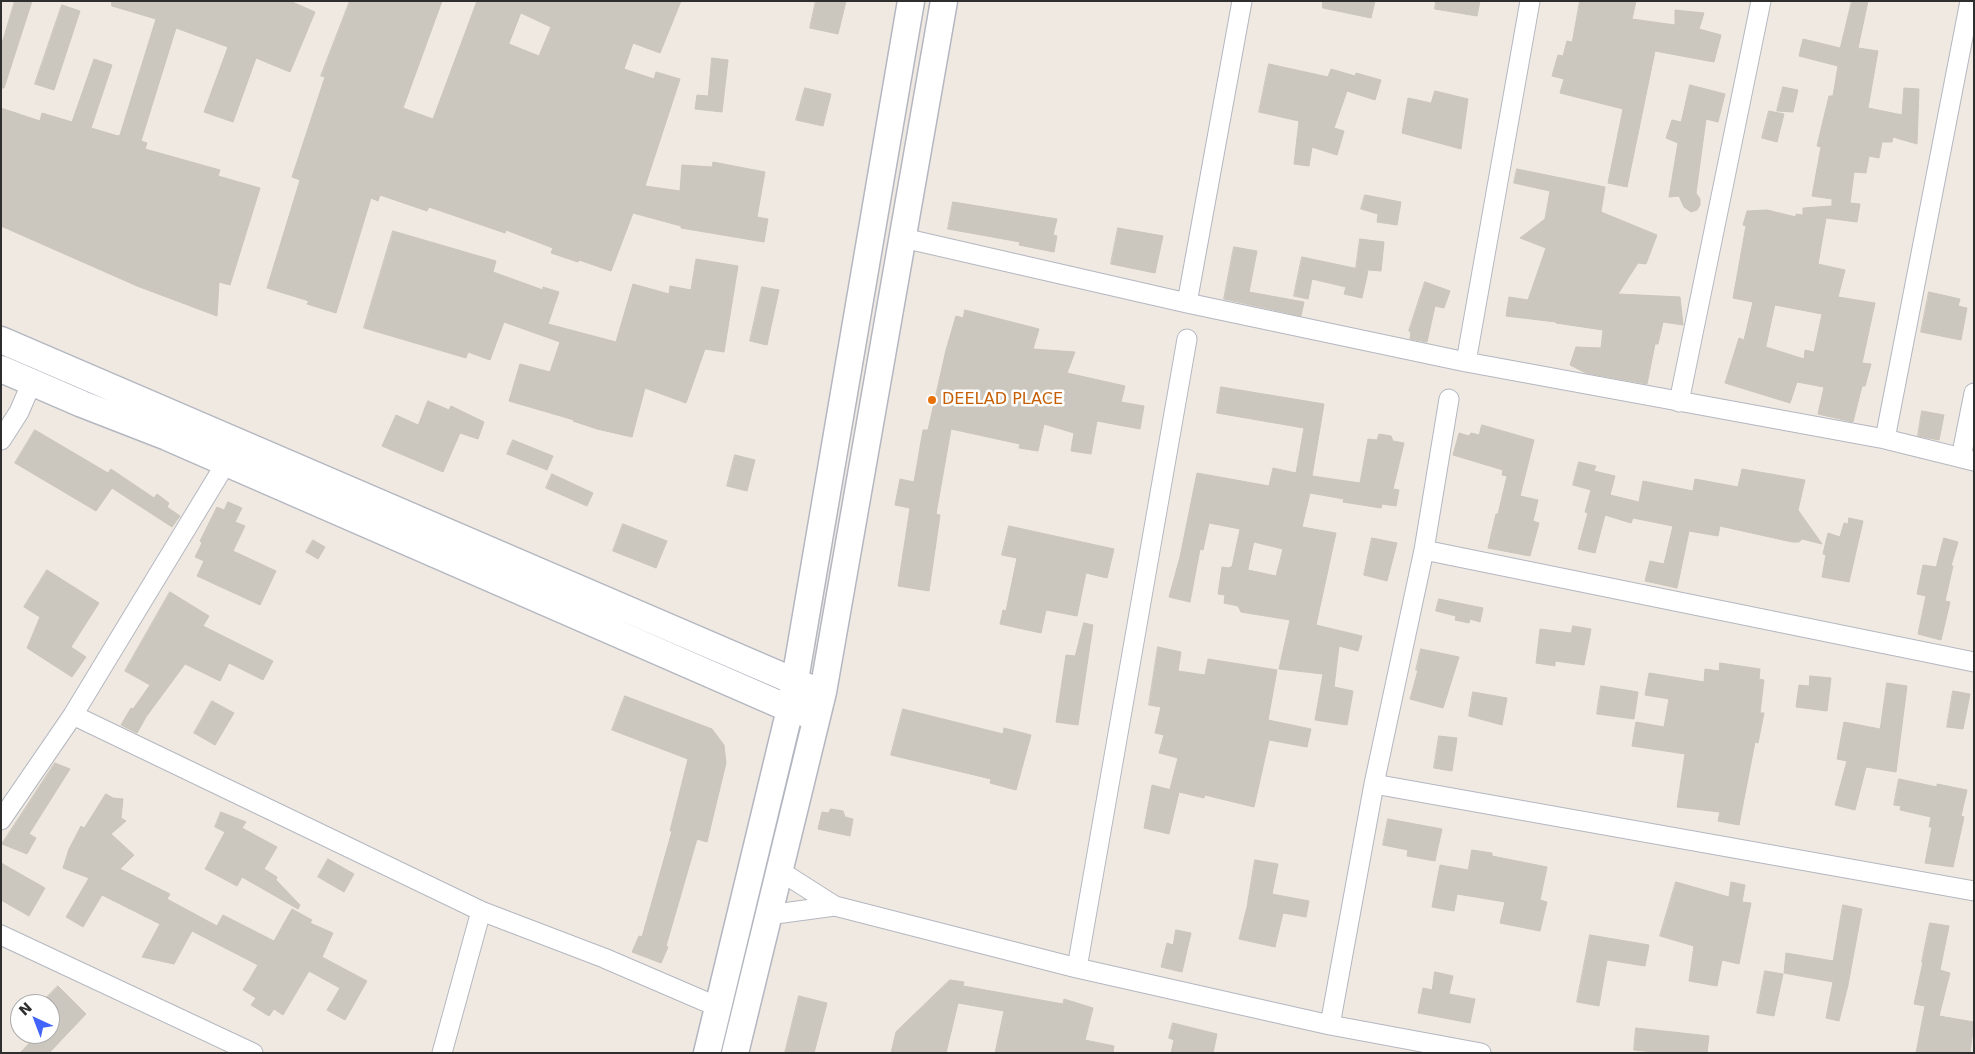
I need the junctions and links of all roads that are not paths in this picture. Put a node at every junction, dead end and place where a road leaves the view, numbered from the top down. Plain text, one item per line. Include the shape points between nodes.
1 (912, 1) edge
2 (944, 1) edge
3 (1242, 1) edge
4 (1530, 1) edge
5 (1760, 1) edge
6 (1970, 1) edge
7 (903, 238) junction
8 (1186, 303) junction
9 (1187, 338) dead end
10 (1, 340) edge
11 (1466, 362) junction
12 (1, 369) edge
13 (32, 382) junction
14 (1974, 393) edge
15 (1450, 399) dead end
16 (1679, 402) junction
17 (172, 426) junction
18 (1884, 438) junction
19 (1, 440) edge
20 (1968, 459) edge
21 (226, 462) junction
22 (1424, 550) junction
23 (1974, 662) edge
24 (795, 683) junction
25 (823, 692) junction
26 (790, 709) junction
27 (73, 715) junction
28 (818, 718) junction
29 (1374, 784) junction
30 (1, 820) edge
31 (780, 872) junction
32 (1974, 891) edge
33 (835, 906) junction
34 (481, 911) junction
35 (768, 915) junction
36 (1, 935) edge
37 (1077, 968) junction
38 (718, 1007) junction
39 (1330, 1025) junction
40 (253, 1053) edge
41 (442, 1053) edge
42 (707, 1053) edge
43 (736, 1053) edge
44 (1481, 1053) edge

1 - 24 main road
2 - 7 main road
3 - 8 street
4 - 11 street
5 - 16 street
6 - 18 street
7 - 8 street
7 - 25 main road
8 - 11 street
9 - 37 street
10 - 17 main road
11 - 16 street
12 - 13 main road
13 - 17 main road via 82,404
13 - 19 street via 19,412
14 - 20 street
15 - 22 street
16 - 18 street
17 - 21 main road
17 - 24 main road via 236,440
18 - 20 street
21 - 26 main road
21 - 27 street
22 - 23 street
22 - 29 street
24 - 25 main road
24 - 26 main road
25 - 28 main road
26 - 28 main road
26 - 38 main road
27 - 30 street
27 - 34 street
28 - 31 main road
29 - 32 street
29 - 39 street
31 - 33 street
31 - 35 main road
33 - 35 street
33 - 37 street
34 - 38 street via 604,958
34 - 41 street
35 - 43 main road
36 - 40 street
37 - 39 street
38 - 42 main road
39 - 44 street

